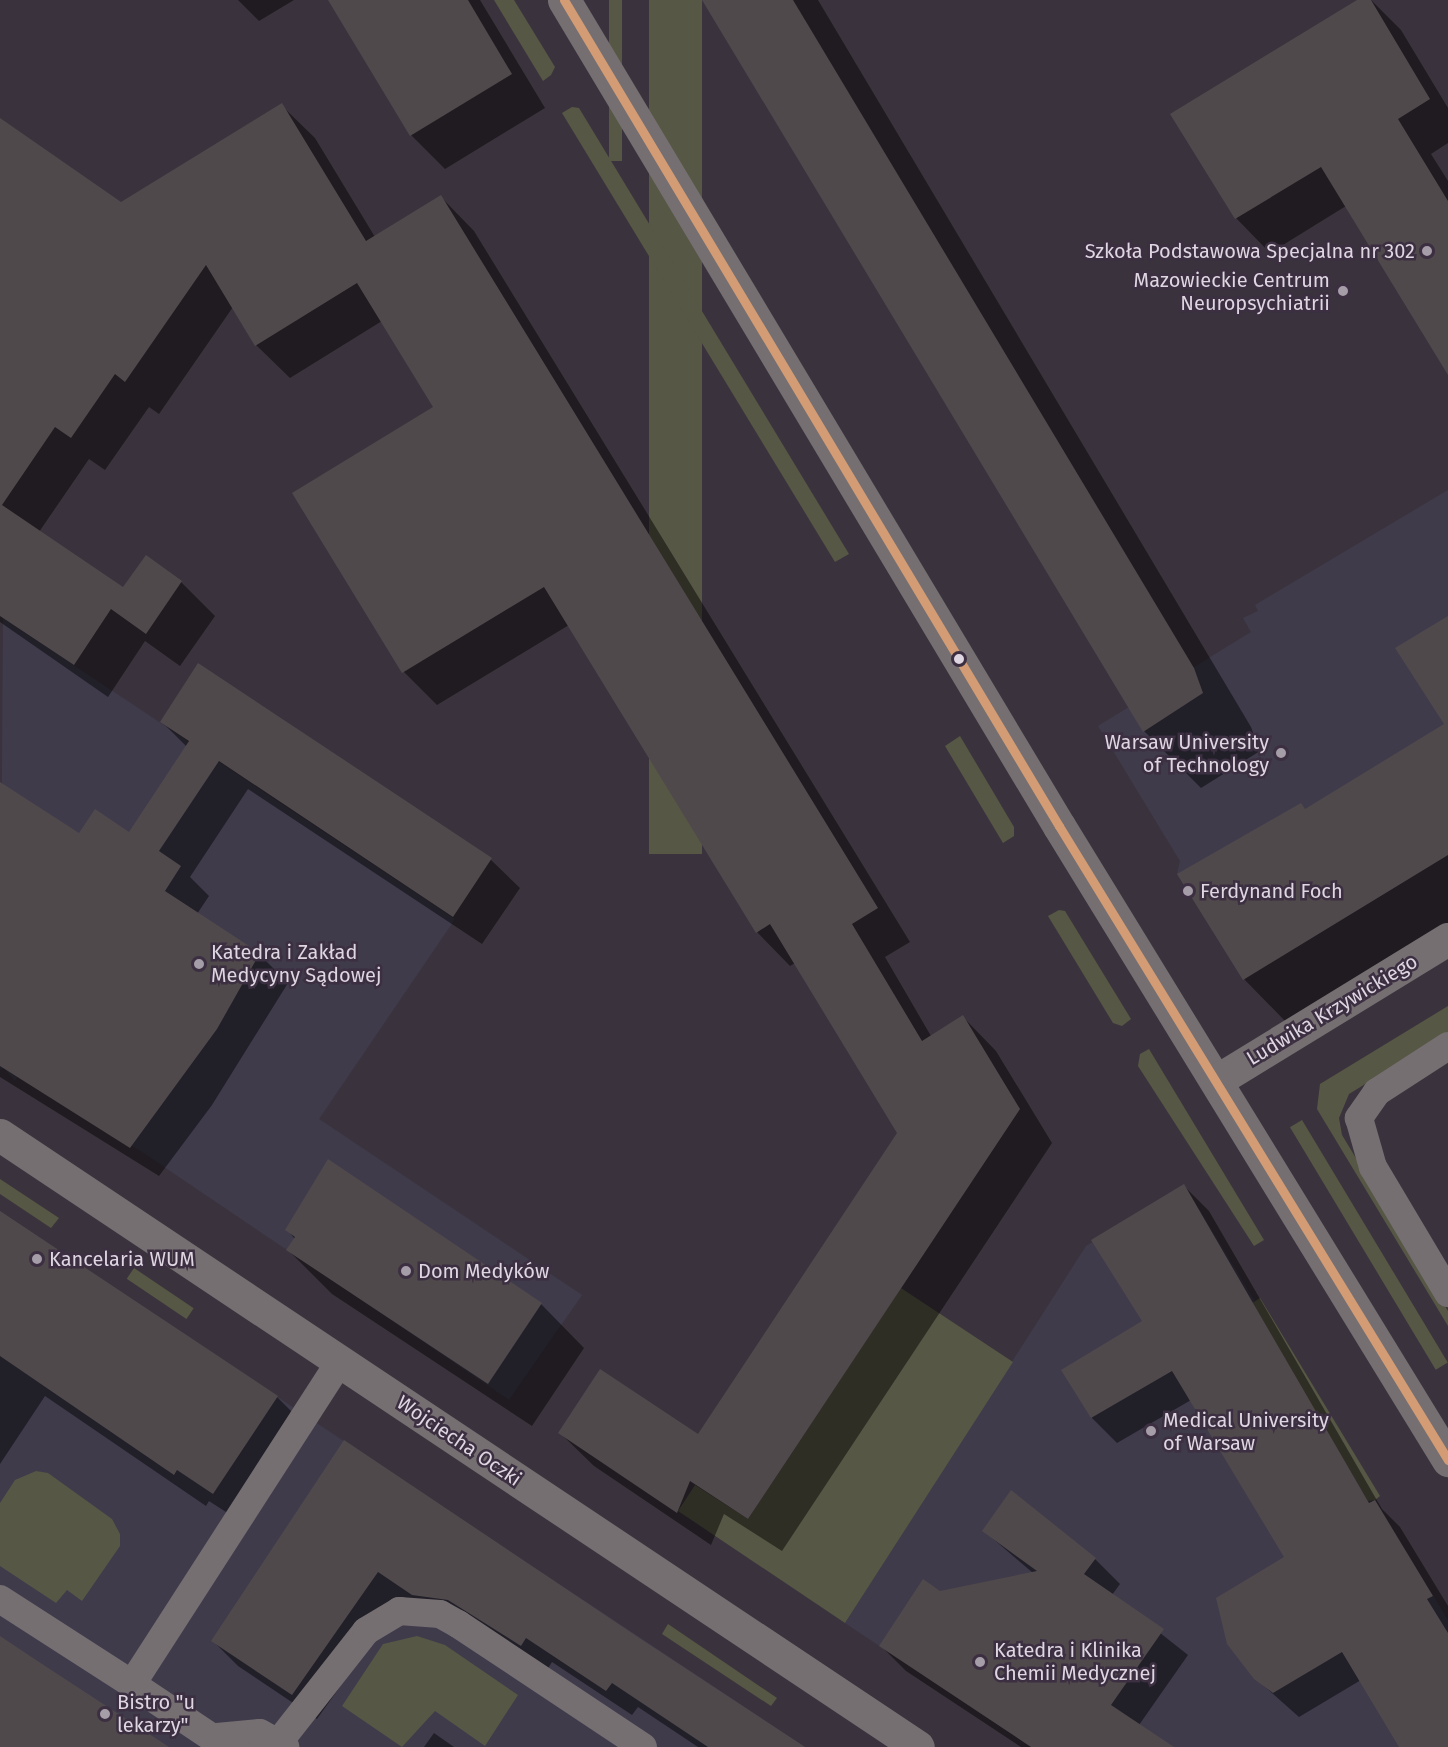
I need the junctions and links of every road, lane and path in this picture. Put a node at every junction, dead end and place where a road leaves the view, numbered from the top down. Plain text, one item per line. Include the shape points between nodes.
1 (564, 0) edge
2 (1448, 939) edge
3 (1448, 1046) edge
4 (1216, 1081) junction
5 (0, 1135) edge
6 (1448, 1293) edge
7 (340, 1361) junction
8 (1448, 1460) edge
9 (0, 1599) edge
10 (132, 1684) junction
11 (614, 1737) edge
12 (222, 1742) edge
13 (282, 1745) edge
14 (644, 1747) edge
15 (918, 1747) edge

1 - 4 street
2 - 4 street, Ludwika Krzywickiego
3 - 6 lane via 1377,1092 1359,1118 1372,1167
4 - 8 street
5 - 7 street, Wojciecha Oczki
7 - 10 lane
7 - 15 street, Wojciecha Oczki
9 - 10 lane
10 - 12 lane
11 - 13 lane via 440,1614 399,1611 366,1631
11 - 14 lane
12 - 13 lane via 260,1733

